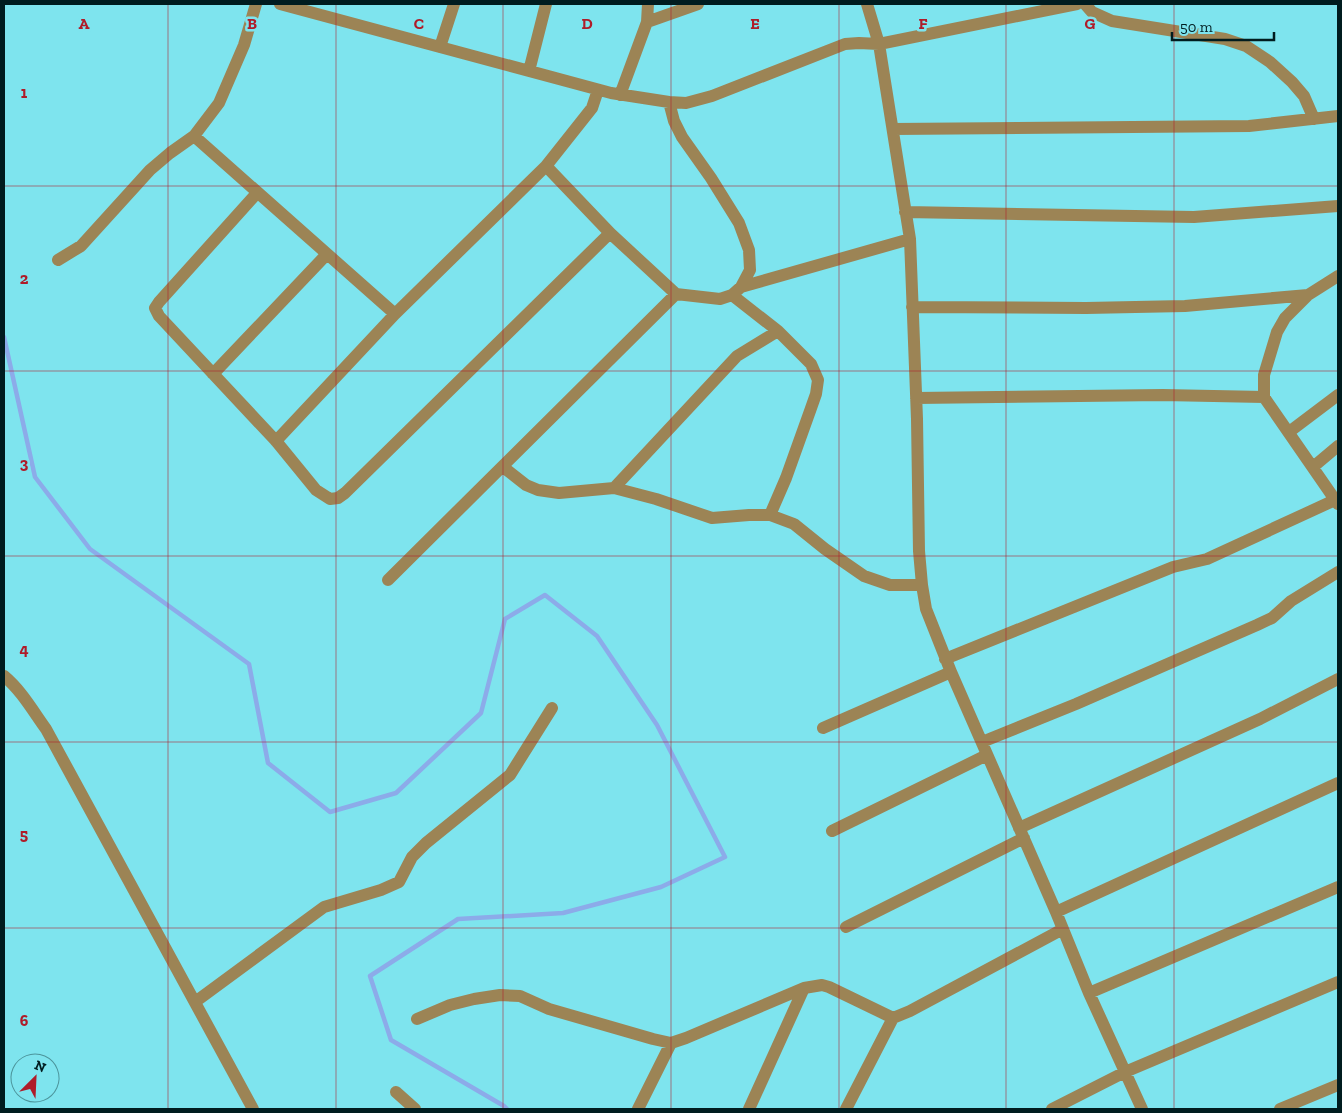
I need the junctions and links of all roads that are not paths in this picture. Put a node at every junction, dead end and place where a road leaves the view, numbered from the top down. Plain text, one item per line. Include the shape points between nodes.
1 (256, 4) edge
2 (280, 4) edge
3 (454, 4) edge
4 (546, 4) edge
5 (648, 4) edge
6 (698, 4) edge
7 (866, 4) edge
8 (1077, 4) edge
9 (1085, 4) edge
10 (646, 22) junction
11 (879, 44) junction
12 (440, 48) junction
13 (529, 71) junction
14 (598, 90) junction
15 (620, 95) junction
16 (669, 102) junction
17 (1338, 116) edge
18 (1314, 119) junction
19 (893, 129) junction
20 (194, 136) junction
21 (546, 166) junction
22 (258, 193) junction
23 (1338, 206) edge
24 (905, 212) junction
25 (610, 233) junction
26 (910, 239) junction
27 (327, 254) junction
28 (58, 260) dead end
29 (1338, 276) edge
30 (737, 291) junction
31 (676, 294) junction
32 (1308, 295) junction
33 (912, 307) junction
34 (395, 314) junction
35 (778, 331) junction
36 (213, 374) junction
37 (1338, 395) edge
38 (1264, 397) junction
39 (916, 398) junction
40 (1289, 432) junction
41 (276, 441) junction
42 (1338, 446) edge
43 (503, 467) junction
44 (1313, 467) junction
45 (614, 488) junction
46 (1337, 502) edge
47 (770, 514) junction
48 (1338, 572) edge
49 (388, 580) dead end
50 (922, 585) junction
51 (945, 659) junction
52 (951, 672) junction
53 (4, 676) edge
54 (1338, 679) edge
55 (552, 708) dead end
56 (823, 728) dead end
57 (982, 742) junction
58 (987, 755) junction
59 (1338, 783) edge
60 (832, 831) dead end
61 (1021, 833) junction
62 (1338, 887) edge
63 (1056, 912) junction
64 (846, 927) dead end
65 (1063, 928) junction
66 (1338, 982) edge
67 (804, 988) junction
68 (1089, 993) junction
69 (195, 1002) junction
70 (893, 1018) junction
71 (417, 1019) dead end
72 (671, 1043) junction
73 (1125, 1072) junction
74 (1338, 1085) edge
75 (396, 1092) dead end
76 (253, 1109) edge
77 (415, 1109) edge
78 (638, 1109) edge
79 (749, 1109) edge
80 (846, 1109) edge
81 (1052, 1109) edge
82 (1142, 1109) edge
83 (1280, 1109) edge

1 - 20 street via 244,45 219,103
2 - 12 street
3 - 12 street
4 - 13 street
5 - 10 street
6 - 10 street
7 - 11 street
8 - 11 street
9 - 18 street via 1092,12 1112,21 1225,39 1246,46 1292,82 1304,96
10 - 15 street
11 - 16 street via 845,44 712,96 686,103
11 - 19 street
12 - 13 street
13 - 14 street
14 - 15 street
14 - 21 street via 592,108
15 - 16 street
16 - 30 street via 682,137 739,223 749,250 750,270
17 - 18 street
18 - 19 street via 1249,126
19 - 24 street
20 - 22 street
20 - 28 street via 150,170 81,246
21 - 25 street
21 - 34 street
22 - 27 street
22 - 36 street via 155,308
23 - 24 street via 1194,217
24 - 26 street
25 - 31 street
25 - 41 street via 338,498 330,499 316,490
26 - 30 street
26 - 33 street
27 - 34 street
27 - 36 street
29 - 32 street
30 - 31 street via 720,299
30 - 35 street
31 - 43 street
32 - 33 street via 1185,306
32 - 38 street via 1285,318 1277,332 1264,375
33 - 39 street
34 - 41 street
35 - 45 street via 737,356
35 - 47 street via 811,364 818,380 810,411
36 - 41 street
37 - 40 street
38 - 39 street
38 - 40 street
39 - 50 street
40 - 44 street
42 - 44 street
43 - 45 street via 538,490 559,493
43 - 49 street
44 - 46 street
45 - 47 street via 712,518
46 - 51 street via 1207,559 1173,566
47 - 50 street via 794,524 864,576 890,585
48 - 57 street via 1291,601 1272,618
50 - 51 street via 926,609
51 - 52 street
52 - 56 street
52 - 57 street
53 - 69 street via 26,700 46,730
54 - 61 street
55 - 69 street via 510,775 426,843 412,857 399,882 324,908
57 - 58 street
58 - 60 street
58 - 61 street
59 - 63 street
61 - 63 street
61 - 64 street
62 - 68 street
63 - 65 street
65 - 68 street
65 - 70 street
66 - 73 street
67 - 70 street via 822,984
67 - 72 street
67 - 79 street
68 - 73 street
69 - 76 street
70 - 80 street
71 - 72 street via 474,999 520,996 549,1009
72 - 78 street
73 - 81 street
73 - 82 street
74 - 83 street
75 - 77 street

